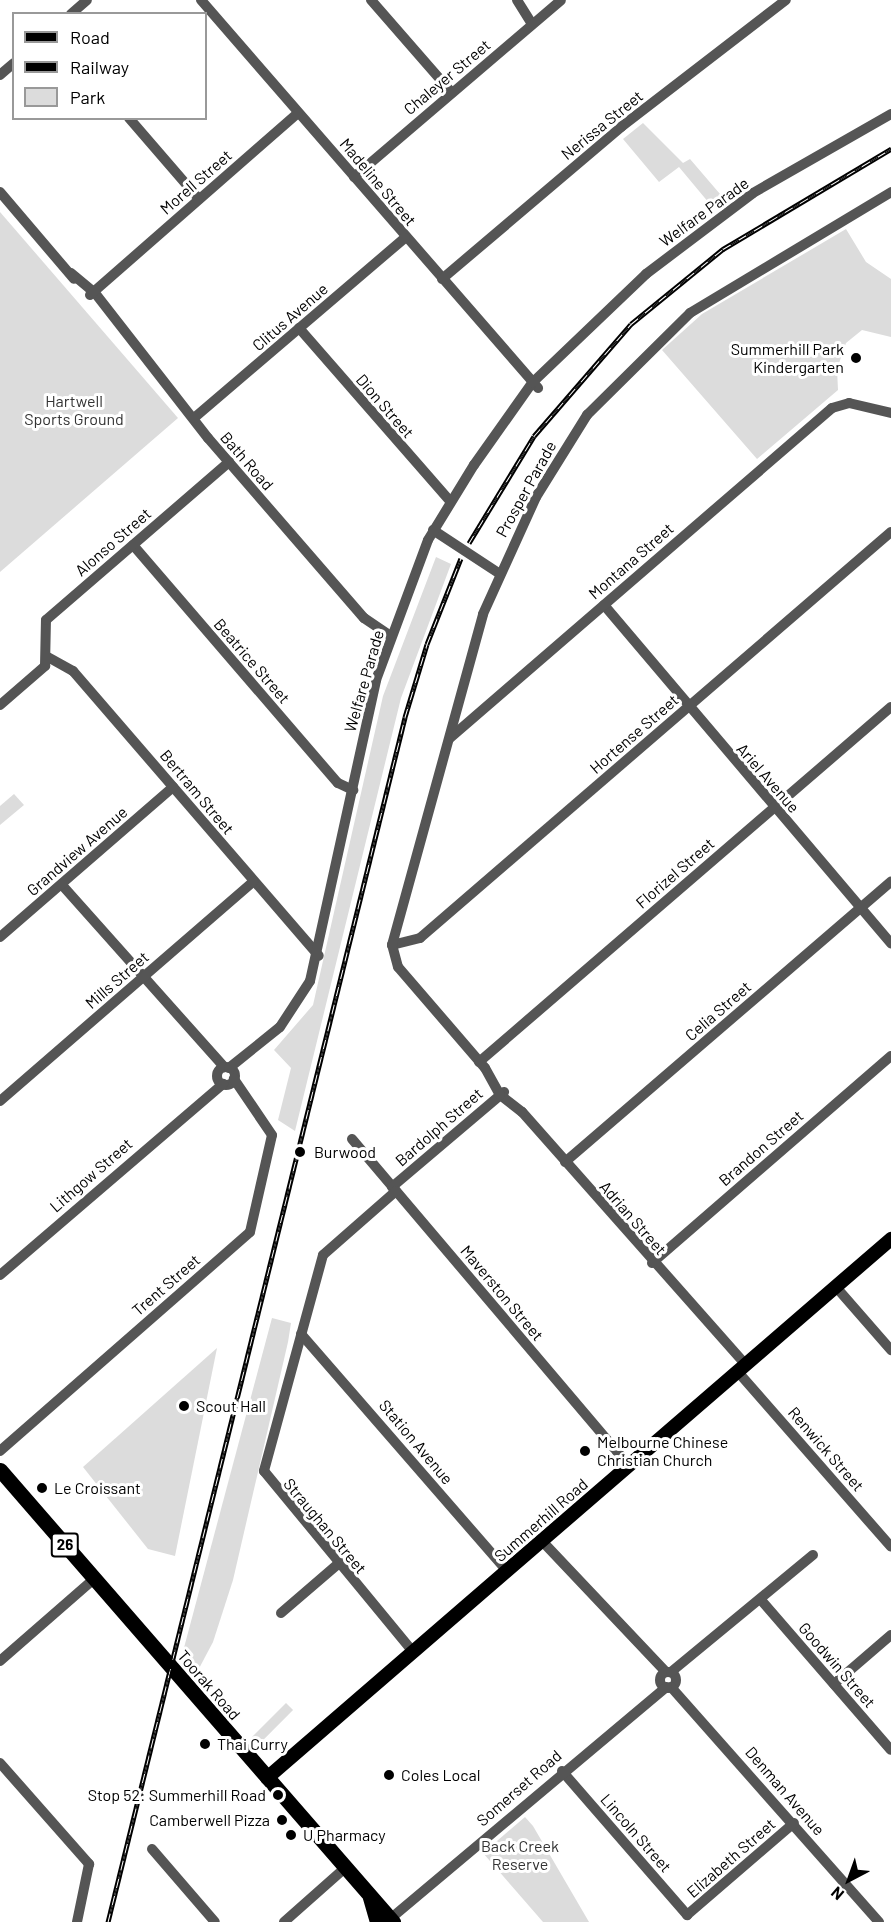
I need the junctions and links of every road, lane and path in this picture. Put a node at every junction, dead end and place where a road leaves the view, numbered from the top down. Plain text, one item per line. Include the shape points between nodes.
1 (87, 0) edge
2 (201, 0) edge
3 (370, 0) edge
4 (517, 0) edge
5 (561, 0) edge
6 (786, 0) edge
7 (73, 12) edge
8 (532, 24) junction
9 (12, 65) edge
10 (0, 75) edge
11 (452, 93) junction
12 (298, 113) junction
13 (891, 114) edge
14 (131, 120) edge
15 (354, 177) junction
16 (0, 192) edge
17 (891, 192) edge
18 (199, 199) junction
19 (405, 238) junction
20 (442, 279) junction
21 (92, 292) junction
22 (299, 328) junction
23 (535, 385) junction
24 (891, 413) edge
25 (194, 418) junction
26 (229, 462) junction
27 (450, 501) junction
28 (891, 532) edge
29 (431, 535) junction
30 (133, 545) junction
31 (502, 569) junction
32 (600, 608) junction
33 (390, 640) junction
34 (46, 656) junction
35 (460, 700) junction
36 (0, 705) edge
37 (891, 707) edge
38 (688, 708) junction
39 (480, 711) junction
40 (450, 738) junction
41 (173, 787) junction
42 (353, 790) junction
43 (774, 808) junction
44 (253, 882) junction
45 (891, 882) edge
46 (62, 885) junction
47 (860, 908) junction
48 (0, 937) edge
49 (891, 944) edge
50 (392, 945) junction
51 (319, 956) junction
52 (142, 978) junction
53 (306, 990) joint
54 (891, 1056) edge
55 (482, 1065) junction
56 (226, 1076) junction
57 (502, 1093) junction
58 (0, 1101) edge
59 (352, 1139) dead end
60 (565, 1162) junction
61 (394, 1189) junction
62 (891, 1239) edge
63 (651, 1263) junction
64 (0, 1275) edge
65 (836, 1287) junction
66 (301, 1334) junction
67 (891, 1350) edge
68 (741, 1369) junction
69 (0, 1451) edge
70 (629, 1466) junction
71 (0, 1470) edge
72 (544, 1539) junction
73 (891, 1546) edge
74 (813, 1555) dead end
75 (338, 1564) junction
76 (507, 1571) junction
77 (94, 1579) junction
78 (761, 1600) junction
79 (280, 1613) dead end
80 (891, 1635) edge
81 (413, 1652) junction
82 (0, 1661) edge
83 (668, 1679) junction
84 (834, 1684) junction
85 (891, 1750) edge
86 (0, 1763) edge
87 (562, 1771) junction
88 (267, 1778) junction
89 (794, 1823) junction
90 (152, 1849) dead end
91 (345, 1869) junction
92 (687, 1915) joint
93 (387, 1921) edge
94 (77, 1922) edge
95 (215, 1922) edge
96 (284, 1922) edge
97 (879, 1922) edge

1 - 7 street
2 - 12 street, Madeline Street
3 - 11 street
4 - 8 street
5 - 8 street, Chaleyer Street
6 - 20 street, Nerissa Street via 613,134
8 - 11 street, Chaleyer Street
9 - 10 street
11 - 15 street, Chaleyer Street
12 - 15 street, Madeline Street
12 - 18 street, Morell Street
13 - 23 street, Welfare Parade via 704,228 628,291
14 - 18 street
15 - 19 street, Madeline Street
16 - 21 street, Bath Road
17 - 31 street, Prosper Parade via 690,314 626,372 587,416 551,471
18 - 21 street, Morell Street
19 - 20 street, Madeline Street
19 - 22 street, Clitus Avenue
20 - 23 street, Madeline Street
21 - 25 street, Bath Road
22 - 25 street, Clitus Avenue
22 - 27 street, Dion Street
23 - 27 street, Welfare Parade
24 - 32 street, Montana Street via 849,403 832,408
25 - 26 street, Bath Road
26 - 30 street, Alonso Street
26 - 33 street, Bath Road via 364,618
27 - 29 street, Welfare Parade
28 - 38 street, Hortense Street
29 - 31 street
29 - 33 street, Welfare Parade
30 - 34 street, Alonso Street via 46,620
30 - 42 street, Beatrice Street via 338,783
31 - 35 street, Prosper Parade
32 - 38 street, Ariel Avenue
32 - 39 street, Montana Street
33 - 42 street, Welfare Parade
34 - 36 street via 43,669
34 - 41 street, Bertram Street via 73,670
35 - 39 street
35 - 40 street, Prosper Parade
37 - 43 street, Florizel Street
38 - 43 street, Ariel Avenue
38 - 50 street, Hortense Street via 416,941
39 - 40 street, Montana Street
40 - 50 street, Prosper Parade
41 - 44 street, Bertram Street
41 - 46 street, Grandview Avenue
42 - 51 street, Welfare Parade
43 - 47 street, Ariel Avenue
43 - 55 street, Florizel Street
44 - 51 street, Bertram Street
44 - 52 street, Mills Street
45 - 47 street, Celia Street
46 - 48 street, Grandview Avenue
46 - 52 street, Trent Street
47 - 49 street, Ariel Avenue
47 - 60 street, Celia Street
50 - 55 street, Adrian Street via 398,967
51 - 53 street, Welfare Parade
52 - 56 street, Trent Street
52 - 58 street, Mills Street
53 - 56 street, Lithgow Street via 287,1018
54 - 63 street, Brandon Street
55 - 57 street, Adrian Street
56 - 64 street, Lithgow Street
56 - 69 street, Trent Street via 268,1125 272,1142 250,1232
57 - 60 street, Adrian Street
57 - 61 street, Bardolph Street
59 - 61 street, Maverston Street
60 - 63 street, Adrian Street
61 - 66 street, Bardolph Street via 324,1253
61 - 70 street, Maverston Street
62 - 65 main road, Summerhill Road
63 - 68 street, Adrian Street
65 - 67 street
65 - 68 main road, Summerhill Road
66 - 75 street, Straughan Street via 265,1475
66 - 76 street, Station Avenue
68 - 70 main road, Summerhill Road
68 - 73 street, Renwick Street
70 - 72 main road, Summerhill Road
71 - 77 highway, Toorak Road / 26
72 - 76 main road, Summerhill Road
72 - 83 street, Denman Avenue
74 - 78 street, Somerset Road
75 - 79 street
75 - 81 street, Straughan Street
76 - 81 main road, Summerhill Road
77 - 82 street
77 - 88 highway, Toorak Road / 26
78 - 83 street, Somerset Road
78 - 84 street, Goodwin Street
80 - 84 street
81 - 88 main road, Summerhill Road
83 - 87 street, Somerset Road
83 - 89 street, Denman Avenue
84 - 85 street, Goodwin Street
86 - 94 street via 89,1864
87 - 92 street, Lincoln Street
87 - 93 street, Somerset Road
88 - 91 highway, Toorak Road / 26
89 - 92 street, Elizabeth Street
89 - 97 street, Denman Avenue
90 - 95 street
91 - 93 highway, Toorak Road / 26
91 - 96 street

